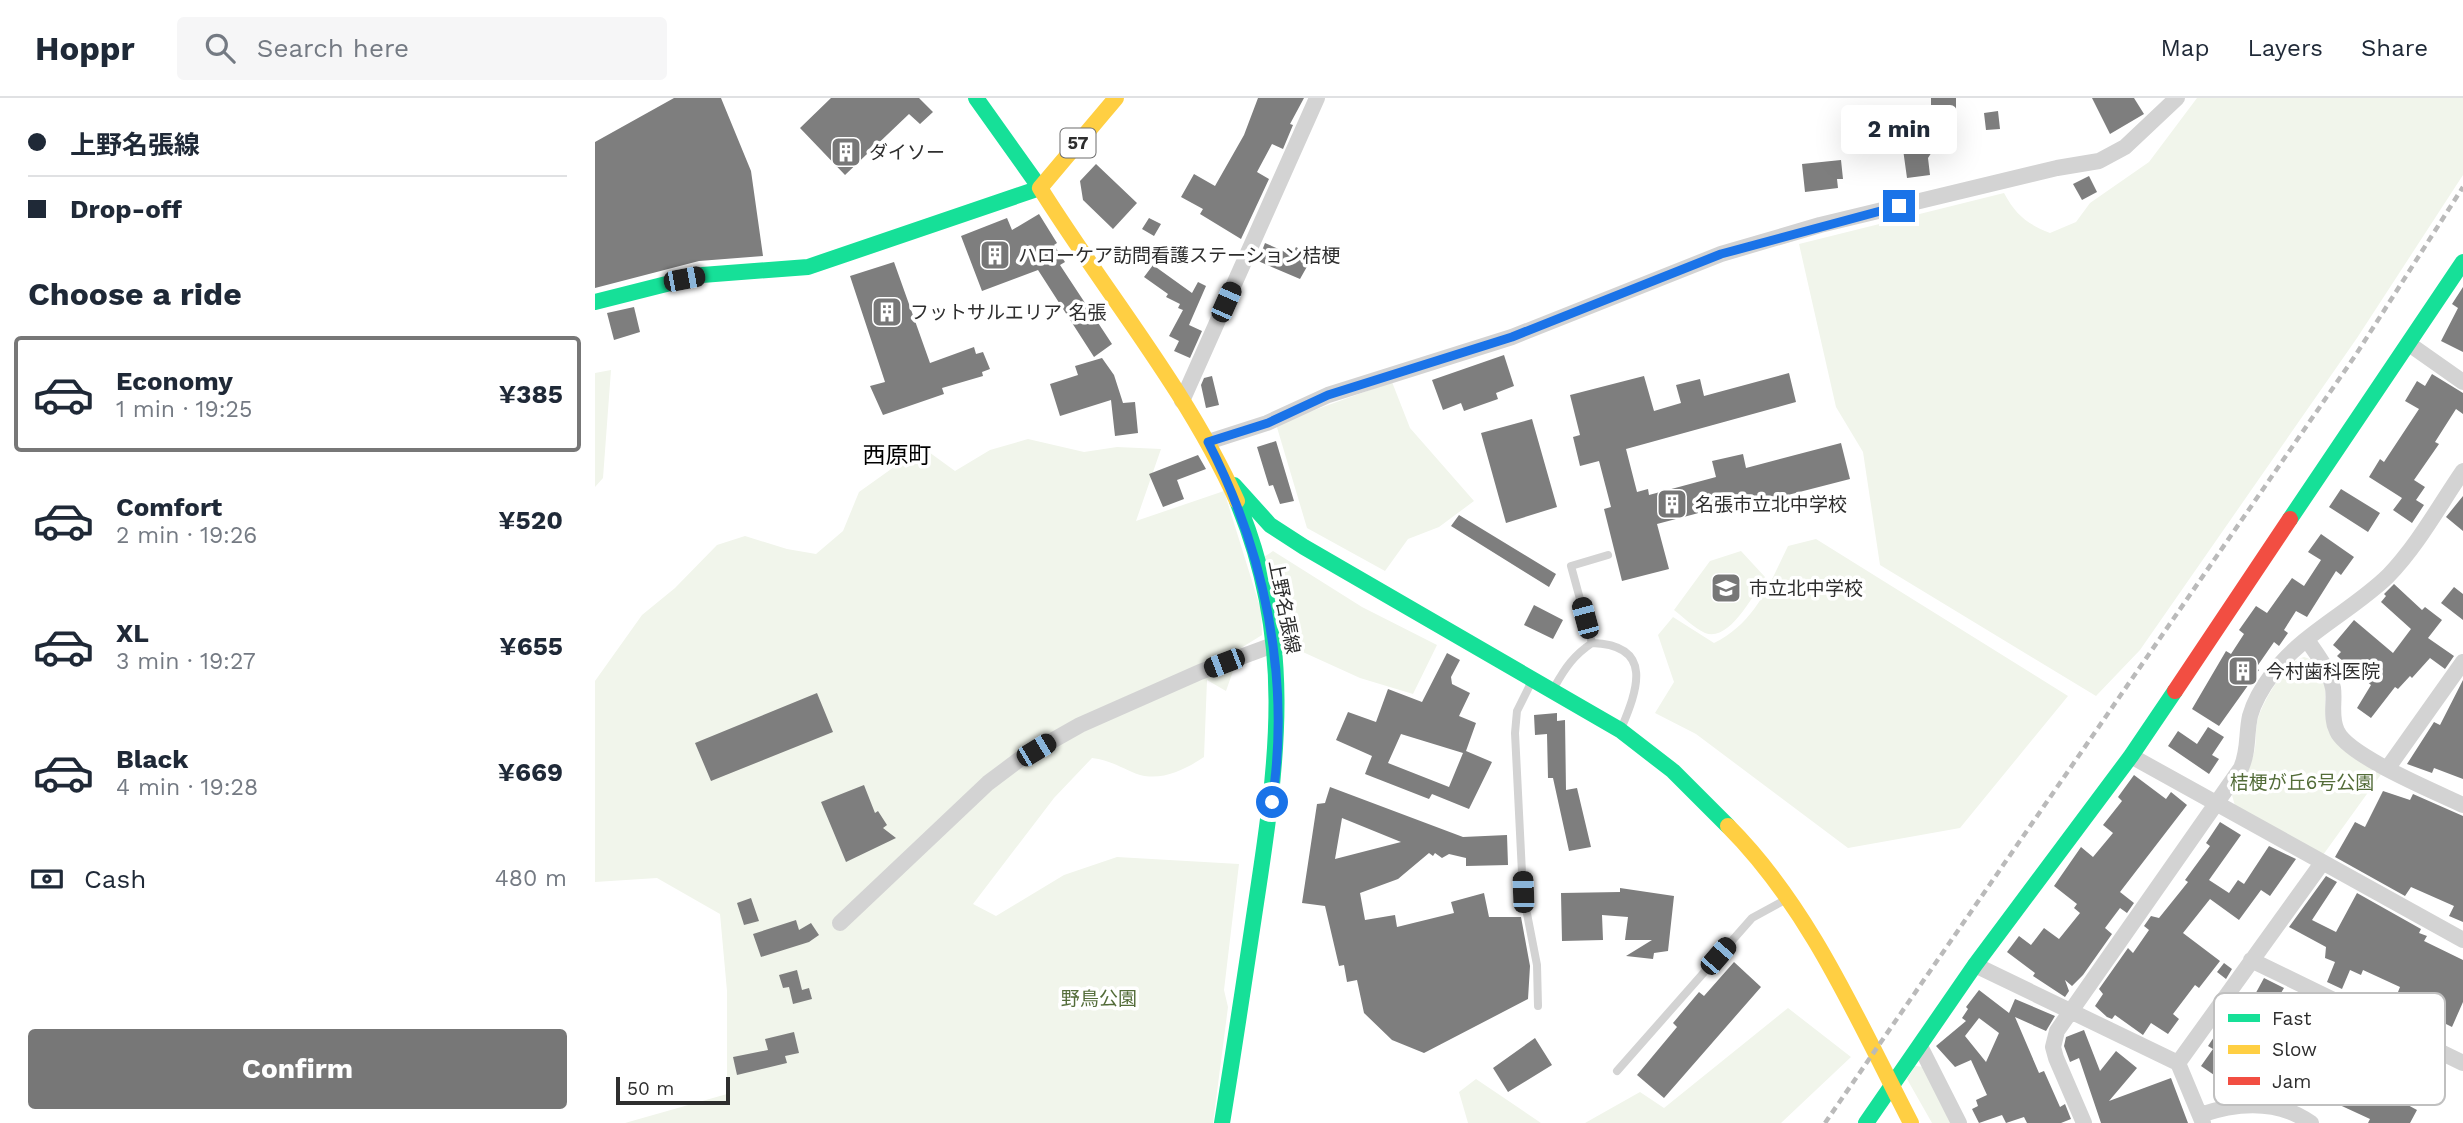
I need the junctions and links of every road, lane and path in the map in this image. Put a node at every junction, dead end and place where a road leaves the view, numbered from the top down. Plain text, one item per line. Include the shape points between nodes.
1 (976, 98) edge
2 (1116, 98) edge
3 (1317, 98) edge
4 (2177, 98) edge
5 (1040, 188) junction
6 (2463, 262) edge
7 (595, 302) edge
8 (2409, 344) junction
9 (2463, 382) edge
10 (1182, 401) junction
11 (1208, 442) junction
12 (2463, 471) edge
13 (1224, 472) junction
14 (1608, 555) dead end
15 (2307, 640) junction
16 (1592, 643) junction
17 (1273, 645) junction
18 (2463, 662) edge
19 (1534, 678) junction
20 (1553, 689) junction
21 (1620, 730) junction
22 (2131, 756) junction
23 (2387, 768) junction
24 (2463, 805) edge
25 (2217, 806) junction
26 (2322, 863) junction
27 (1788, 898) junction
28 (840, 923) dead end
29 (2463, 940) edge
30 (2251, 960) junction
31 (1975, 965) junction
32 (2228, 993) edge
33 (2319, 993) edge
34 (1538, 1006) dead end
35 (2071, 1012) junction
36 (2214, 1012) edge
37 (1920, 1046) junction
38 (2445, 1054) edge
39 (2178, 1063) junction
40 (2463, 1063) edge
41 (1618, 1071) dead end
42 (2244, 1105) edge
43 (2260, 1105) edge
44 (2202, 1119) edge
45 (1222, 1123) edge
46 (1866, 1123) edge
47 (1911, 1123) edge
48 (1959, 1123) edge
49 (2084, 1123) edge
50 (2311, 1123) edge

1 - 5 street, 上野名張線
2 - 5 street, 57
3 - 10 street
4 - 11 street via 2125,147 2099,161 1820,225 1721,254 1512,337 1328,395 1268,423
5 - 7 street via 808,267 702,275
5 - 10 street, 上野名張線 via 1075,247
6 - 8 street
8 - 9 street
8 - 22 street
10 - 11 street, 上野名張線
11 - 13 street, 上野名張線
12 - 15 street via 2410,551 2387,576
13 - 17 street, 上野名張線 via 1255,559
13 - 19 street via 1270,525
14 - 16 lane via 1571,566
15 - 23 street via 2328,674 2337,732
15 - 25 street via 2273,673 2255,703 2248,752
16 - 20 lane via 1576,655
16 - 21 lane via 1616,647 1637,673 1638,689
17 - 28 street via 1080,725 1020,759 988,783
17 - 45 street, 上野名張線 via 1278,711 1275,780
18 - 23 street
19 - 20 street
19 - 34 lane via 1517,711 1514,733 1523,892 1537,965
20 - 21 street
21 - 27 street via 1713,809
22 - 25 street
22 - 31 street
23 - 24 street
25 - 26 street
25 - 35 street
26 - 29 street
26 - 30 street
27 - 41 lane via 1752,918
27 - 47 street
30 - 32 street
30 - 33 street
31 - 35 street
31 - 37 street
35 - 39 street
35 - 49 street via 2057,1031 2053,1047
36 - 39 street
37 - 46 street
37 - 48 street
38 - 40 street
39 - 44 street
42 - 44 street
43 - 50 street via 2291,1112

